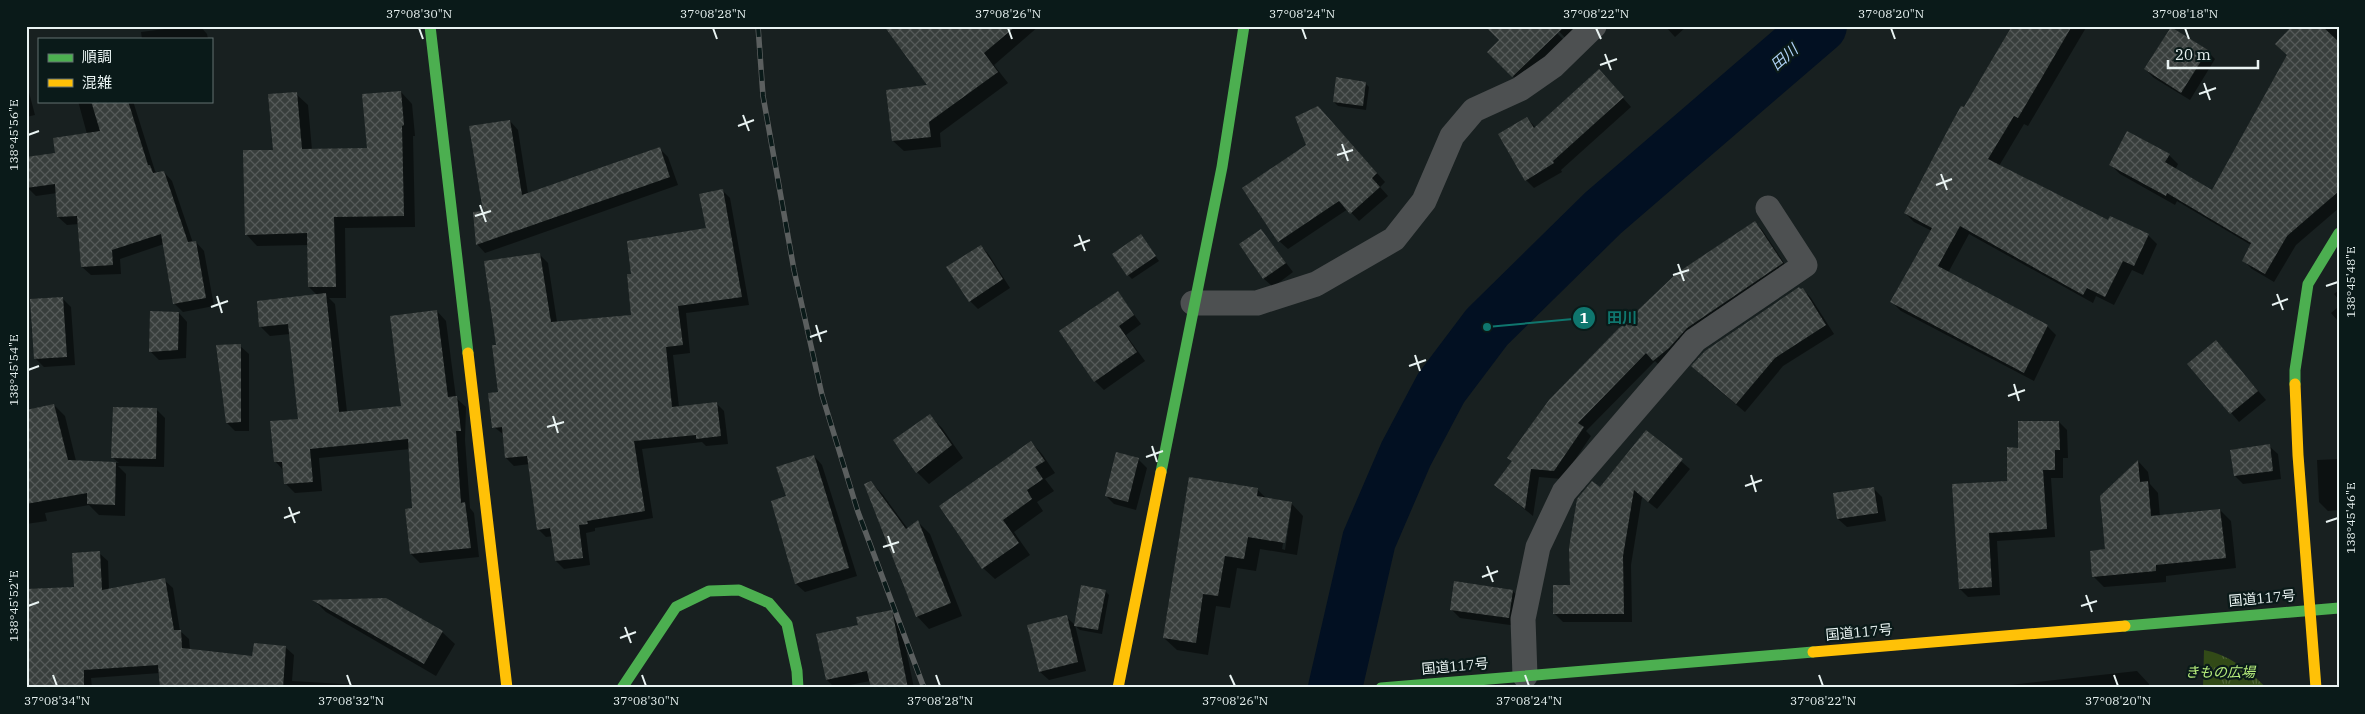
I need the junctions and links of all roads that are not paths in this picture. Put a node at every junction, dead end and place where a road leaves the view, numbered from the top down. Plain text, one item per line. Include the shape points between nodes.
1 (430, 26) edge
2 (1244, 26) edge
3 (1594, 26) edge
4 (1768, 208) dead end
5 (2339, 233) edge
6 (1193, 303) junction
7 (2339, 608) edge
8 (2311, 609) junction
9 (1525, 676) junction
10 (507, 688) edge
11 (622, 688) edge
12 (798, 688) edge
13 (1118, 688) edge
14 (1381, 688) edge
15 (2316, 688) edge

1 - 10 main road
2 - 6 main road via 1222,167
3 - 6 street via 1553,66 1520,89 1474,110 1452,136 1424,201 1394,239 1316,284 1257,303
4 - 9 street via 1805,265 1695,340 1564,492 1538,547 1523,619
5 - 8 main road via 2308,284 2295,370 2298,455
6 - 13 main road
7 - 8 main road, 国道117号
8 - 9 main road, 国道117号
8 - 15 main road
9 - 14 main road, 国道117号
11 - 12 main road via 676,607 709,591 739,590 769,603 787,624

